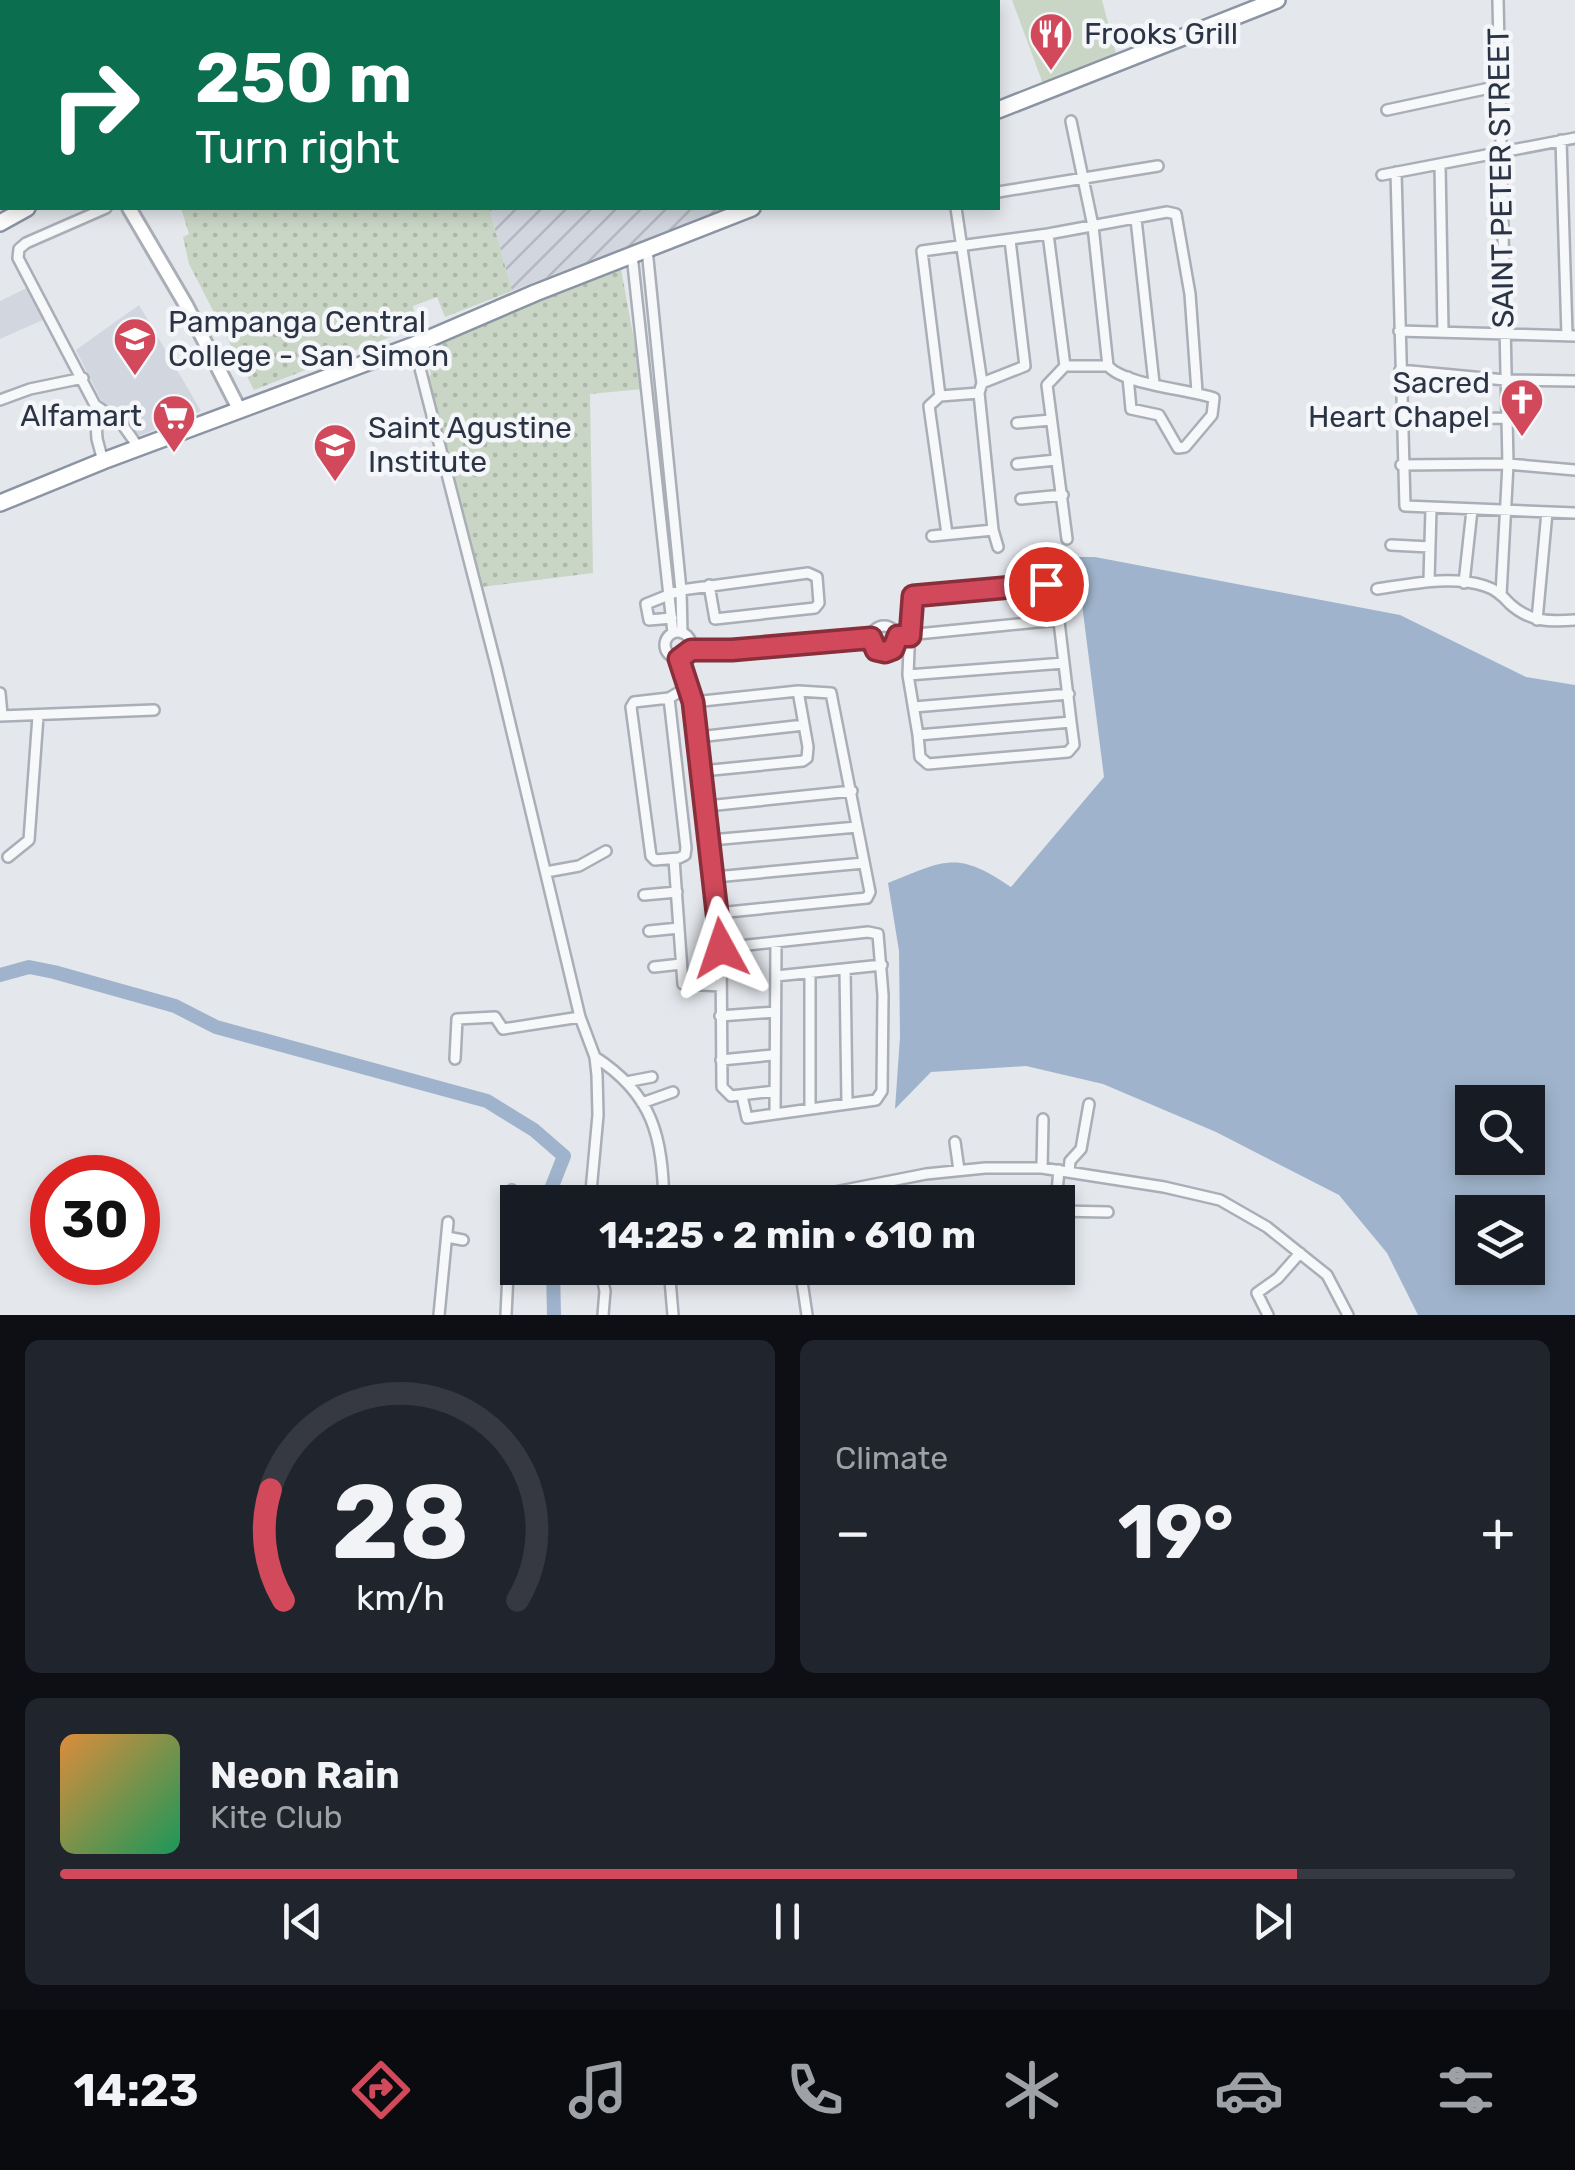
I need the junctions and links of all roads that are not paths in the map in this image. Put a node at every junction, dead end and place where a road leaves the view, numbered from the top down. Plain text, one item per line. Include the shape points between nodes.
1 (1277, 0) edge
2 (1498, 0) edge
3 (1499, 86) junction
4 (1000, 109) edge
5 (1387, 110) dead end
6 (1071, 120) dead end
7 (1575, 138) edge
8 (1561, 140) junction
9 (1500, 154) junction
10 (1440, 164) junction
11 (1158, 166) dead end
12 (1396, 172) junction
13 (1382, 175) dead end
14 (1082, 179) junction
15 (1000, 192) edge
16 (23, 210) edge
17 (101, 210) edge
18 (130, 210) edge
19 (747, 210) edge
20 (956, 210) edge
21 (1136, 219) junction
22 (0, 223) edge
23 (1094, 226) junction
24 (1048, 234) junction
25 (1010, 240) junction
26 (961, 246) junction
27 (640, 252) junction
28 (650, 276) junction
29 (636, 278) junction
30 (654, 320) junction
31 (640, 323) junction
32 (1400, 331) junction
33 (1443, 331) junction
34 (1503, 332) junction
35 (1571, 335) edge
36 (414, 345) junction
37 (1065, 366) junction
38 (1108, 366) junction
39 (1400, 370) junction
40 (1128, 377) junction
41 (83, 378) junction
42 (1505, 380) junction
43 (1575, 381) edge
44 (1154, 383) junction
45 (981, 388) junction
46 (1197, 392) junction
47 (940, 396) junction
48 (0, 400) edge
49 (96, 405) junction
50 (238, 409) junction
51 (1507, 418) junction
52 (1051, 420) junction
53 (1400, 420) junction
54 (1017, 423) dead end
55 (666, 430) junction
56 (653, 431) junction
57 (140, 449) junction
58 (1056, 460) junction
59 (103, 461) junction
60 (1017, 464) dead end
61 (1508, 464) junction
62 (1402, 465) junction
63 (1575, 470) edge
64 (1062, 495) junction
65 (1021, 499) dead end
66 (0, 504) edge
67 (1432, 508) junction
68 (1472, 510) junction
69 (1508, 512) junction
70 (1547, 512) junction
71 (1575, 513) edge
72 (993, 530) junction
73 (946, 534) junction
74 (932, 536) dead end
75 (1066, 539) dead end
76 (1392, 545) dead end
77 (998, 548) dead end
78 (1430, 548) junction
79 (1429, 580) junction
80 (1464, 583) junction
81 (709, 584) junction
82 (1378, 589) dead end
83 (681, 590) junction
84 (1501, 595) junction
85 (671, 597) junction
86 (672, 618) junction
87 (1575, 619) edge
88 (1058, 620) junction
89 (1536, 620) junction
90 (677, 633) junction
91 (898, 636) junction
92 (910, 636) junction
93 (871, 638) junction
94 (691, 650) junction
95 (679, 659) junction
96 (1064, 663) junction
97 (908, 676) junction
98 (687, 683) junction
99 (798, 691) junction
100 (0, 693) edge
101 (1069, 694) junction
102 (669, 698) junction
103 (693, 702) junction
104 (914, 707) junction
105 (154, 710) dead end
106 (1, 716) edge
107 (38, 716) junction
108 (1071, 722) junction
109 (804, 724) junction
110 (918, 735) junction
111 (698, 737) junction
112 (702, 771) junction
113 (852, 791) junction
114 (707, 806) junction
115 (857, 828) junction
116 (711, 840) junction
117 (606, 851) dead end
118 (8, 857) dead end
119 (674, 859) junction
120 (864, 863) junction
121 (546, 872) junction
122 (715, 878) junction
123 (676, 892) junction
124 (644, 895) dead end
125 (718, 913) junction
126 (679, 928) junction
127 (649, 931) dead end
128 (776, 942) junction
129 (721, 948) junction
130 (681, 964) junction
131 (882, 965) junction
132 (654, 966) dead end
133 (845, 969) junction
134 (810, 974) junction
135 (776, 976) junction
136 (721, 986) junction
137 (775, 1012) junction
138 (720, 1016) junction
139 (580, 1018) junction
140 (773, 1055) junction
141 (595, 1057) junction
142 (454, 1059) dead end
143 (721, 1060) junction
144 (652, 1077) dead end
145 (626, 1082) junction
146 (775, 1091) junction
147 (674, 1092) dead end
148 (742, 1096) junction
149 (642, 1102) junction
150 (847, 1104) junction
151 (1088, 1104) dead end
152 (810, 1108) junction
153 (775, 1114) junction
154 (1043, 1120) dead end
155 (955, 1142) dead end
156 (1042, 1168) junction
157 (959, 1170) junction
158 (1064, 1171) junction
159 (592, 1185) edge
160 (663, 1185) edge
161 (879, 1185) edge
162 (1060, 1185) edge
163 (1075, 1211) edge
164 (1108, 1212) dead end
165 (448, 1222) dead end
166 (447, 1236) junction
167 (463, 1240) dead end
168 (1300, 1252) junction
169 (507, 1285) edge
170 (604, 1285) edge
171 (671, 1285) edge
172 (803, 1285) edge
173 (439, 1315) edge
174 (506, 1315) edge
175 (603, 1315) edge
176 (673, 1315) edge
177 (807, 1315) edge
178 (1268, 1315) edge
179 (1348, 1315) edge

1 - 4 highway
2 - 3 street, SAINT PETER STREET
3 - 5 street
3 - 9 street, SAINT PETER STREET
6 - 14 street
7 - 8 street
8 - 9 street
8 - 35 street
9 - 10 street
9 - 34 street, SAINT PETER STREET
10 - 12 street
10 - 33 street
11 - 14 street
12 - 13 street
12 - 32 street
14 - 15 street
14 - 23 street
16 - 22 highway
17 - 41 street via 26,242 18,253
18 - 50 main road
19 - 27 highway
20 - 26 street
21 - 23 street
21 - 44 street
21 - 46 street via 1170,212 1180,217
23 - 24 street
23 - 38 street
24 - 25 street
24 - 37 street
25 - 26 street
25 - 45 street via 1025,366
26 - 45 street
26 - 47 street via 920,254
27 - 28 street
27 - 29 street
27 - 36 highway
28 - 29 street
28 - 30 street
29 - 31 street
30 - 31 street
30 - 55 street
31 - 56 street
32 - 33 street
32 - 39 street
33 - 34 street
34 - 35 street
34 - 42 street, SAINT PETER STREET
36 - 50 highway
36 - 121 street
37 - 38 street
37 - 52 street via 1047,385
38 - 40 street
39 - 42 street
39 - 53 street
40 - 44 street
40 - 46 street via 1130,409 1159,415 1181,449 1216,405
41 - 48 street
41 - 49 street
42 - 43 street
42 - 51 street, SAINT PETER STREET
44 - 46 street
45 - 47 street
45 - 72 street
47 - 73 street via 929,406
49 - 57 street
49 - 59 street
50 - 57 highway
51 - 53 street
51 - 61 street, SAINT PETER STREET
52 - 54 street
52 - 58 street
53 - 62 street
55 - 56 street
55 - 83 street
56 - 85 street
57 - 59 highway
58 - 60 street
58 - 64 street
59 - 66 highway
61 - 62 street
61 - 63 street
61 - 69 street, SAINT PETER STREET
62 - 67 street via 1404,504
64 - 65 street
64 - 75 street
67 - 68 street
67 - 78 street
68 - 69 street
68 - 80 street
69 - 70 street
69 - 84 street, SAINT PETER STREET
70 - 71 street
70 - 89 street
72 - 73 street
72 - 77 street
73 - 74 street
76 - 78 street
78 - 79 street
79 - 80 street
79 - 82 street
80 - 84 street
81 - 81 street via 812,573 820,603 714,619
81 - 83 street
83 - 85 street
83 - 90 street
84 - 89 street
85 - 86 street
85 - 86 street via 650,600 646,614
86 - 90 street
87 - 89 street
88 - 92 street
88 - 92 street via 1050,584 916,596 910,601
88 - 96 street
90 - 94 street via 690,639
90 - 95 street via 666,650
91 - 92 street
91 - 93 street via 886,625
91 - 93 street via 885,652
92 - 97 street
93 - 94 street
94 - 95 street
95 - 98 street
96 - 97 street
96 - 101 street
97 - 104 street
98 - 102 street
98 - 103 street
99 - 103 street
99 - 109 street
99 - 113 street via 831,693
100 - 106 street
101 - 104 street
101 - 108 street
102 - 119 street via 686,848
102 - 119 street via 631,707 651,856
103 - 111 street
104 - 110 street
105 - 107 street
106 - 107 street
107 - 118 street via 29,840
108 - 110 street
108 - 110 street via 1074,745 1068,752 928,764 920,757
109 - 111 street
109 - 112 street via 803,761
111 - 112 street
112 - 114 street
113 - 114 street
113 - 115 street
114 - 116 street
115 - 116 street
115 - 120 street
116 - 122 street
117 - 121 street via 579,866
119 - 123 street
120 - 122 street
120 - 125 street via 866,898
121 - 139 street
122 - 125 street
123 - 124 street
123 - 126 street
125 - 129 street
126 - 127 street
126 - 130 street
128 - 129 street
128 - 131 street via 874,932
128 - 135 street
129 - 136 street
130 - 132 street
130 - 136 street via 683,984
131 - 133 street
131 - 150 street via 882,1091 876,1100
133 - 134 street
133 - 150 street
134 - 135 street
134 - 152 street
135 - 137 street
136 - 138 street
137 - 138 street
137 - 140 street
138 - 143 street
139 - 141 street
139 - 142 street via 506,1029 495,1017 457,1019
140 - 143 street
140 - 146 street
141 - 145 street
141 - 159 street
143 - 148 street via 722,1088
144 - 145 street
145 - 149 street
146 - 148 street
146 - 153 street
147 - 149 street
148 - 153 street via 747,1118
149 - 160 street via 661,1141
150 - 152 street
151 - 158 street via 1082,1146
152 - 153 street
154 - 156 street
155 - 157 street
156 - 157 street
156 - 158 street
157 - 161 street
158 - 162 street
158 - 168 street via 1220,1200
163 - 164 street
165 - 166 street
166 - 167 street
166 - 173 street
168 - 178 street via 1257,1293
168 - 179 street via 1327,1275
169 - 174 street
170 - 175 street
171 - 176 street
172 - 177 street

